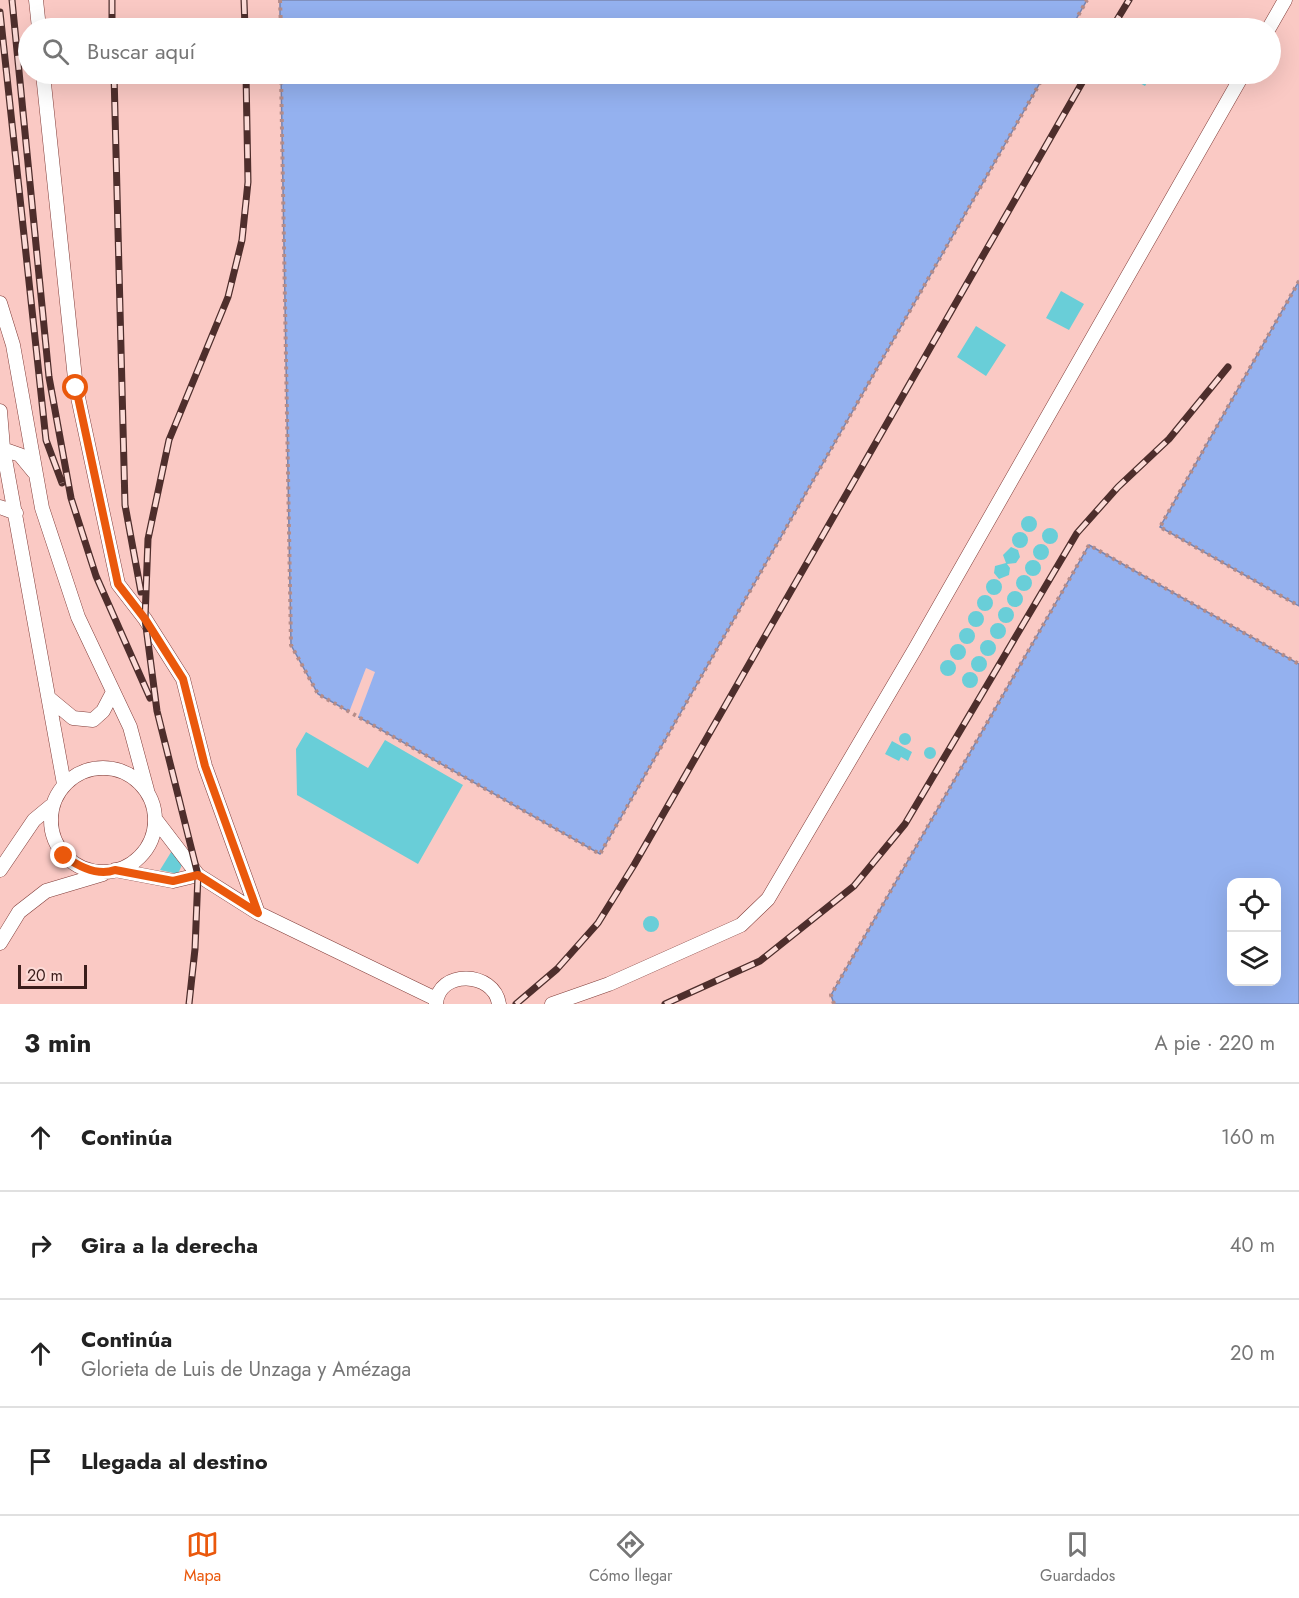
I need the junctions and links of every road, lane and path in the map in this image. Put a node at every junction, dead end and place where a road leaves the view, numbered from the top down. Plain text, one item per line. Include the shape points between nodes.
1 (36, 0) edge
2 (280, 0) edge
3 (1087, 0) edge
4 (1285, 0) edge
5 (38, 18) edge
6 (281, 18) edge
7 (1077, 18) edge
8 (1275, 18) edge
9 (44, 84) edge
10 (281, 84) edge
11 (1039, 84) edge
12 (1237, 84) edge
13 (1299, 281) edge
14 (0, 303) edge
15 (0, 411) edge
16 (2, 448) edge
17 (35, 473) junction
18 (0, 507) edge
19 (15, 513) junction
20 (1299, 606) edge
21 (1299, 664) edge
22 (113, 692) junction
23 (50, 699) junction
24 (64, 784) junction
25 (147, 790) junction
26 (51, 806) junction
27 (156, 820) junction
28 (0, 870) edge
29 (112, 871) junction
30 (198, 875) junction
31 (258, 913) junction
32 (0, 943) edge
33 (436, 1002) edge
34 (499, 1004) edge
35 (552, 1004) edge
36 (834, 1004) edge

1 - 5 lane
2 - 6 path
3 - 7 path
4 - 8 lane
9 - 31 lane via 76,388 118,584 183,679 205,766
10 - 11 path via 291,645 318,694 600,854
12 - 35 lane via 768,898 741,925 609,984
13 - 20 path via 1160,527
14 - 17 lane via 13,345
15 - 16 lane
16 - 17 lane via 20,455
16 - 19 lane
17 - 22 lane via 42,508 78,617
18 - 19 lane
19 - 23 lane
21 - 36 path via 1089,545 831,995
22 - 23 lane via 93,720 73,718
22 - 25 lane via 130,727
23 - 24 lane
24 - 25 lane via 84,771 107,767 128,773
24 - 26 lane
25 - 27 lane
26 - 28 lane via 34,820
26 - 29 lane via 53,838 64,856 82,868
27 - 29 lane via 150,845 135,862
27 - 30 lane
29 - 30 lane via 173,881
29 - 32 lane via 46,891 19,912
30 - 31 lane
31 - 33 lane
33 - 34 lane via 444,987 457,979 473,978 488,984

